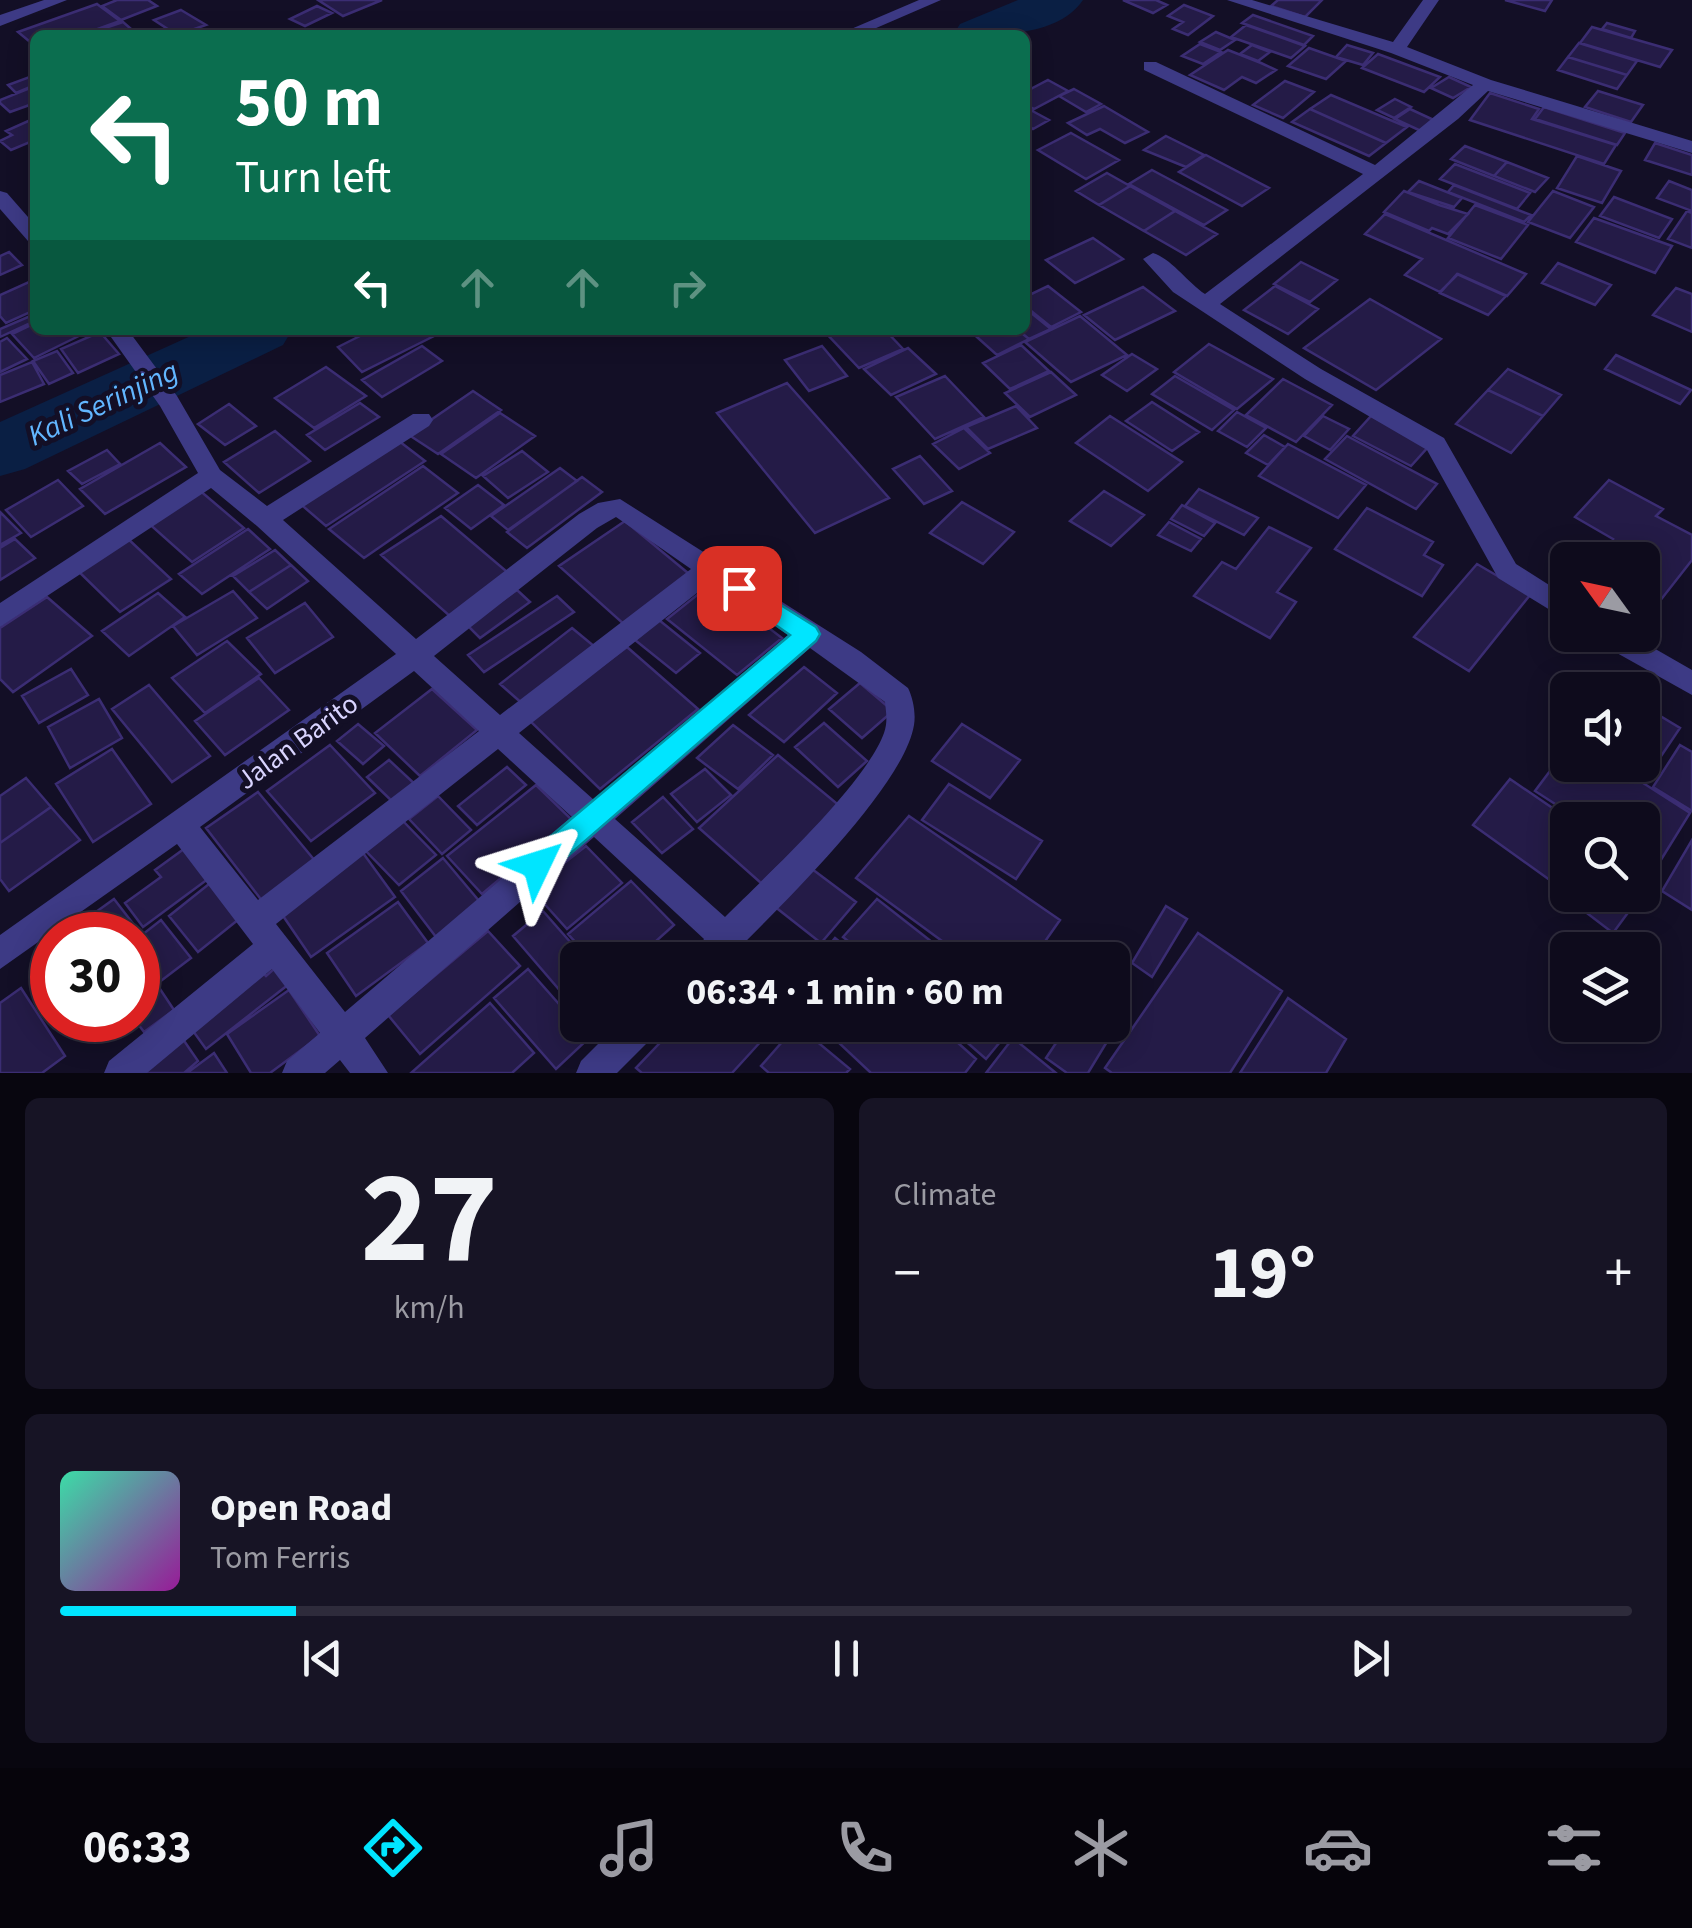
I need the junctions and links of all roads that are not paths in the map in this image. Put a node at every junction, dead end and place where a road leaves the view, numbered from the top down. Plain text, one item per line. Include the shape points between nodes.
1 (59, 0) edge
2 (933, 0) edge
3 (1235, 0) edge
4 (1431, 0) edge
5 (0, 21) edge
6 (858, 30) edge
7 (1397, 49) junction
8 (1150, 66) dead end
9 (1485, 84) junction
10 (1692, 147) edge
11 (1376, 172) junction
12 (0, 197) edge
13 (30, 231) edge
14 (1154, 259) dead end
15 (1206, 304) junction
16 (124, 335) edge
17 (421, 420) dead end
18 (212, 476) junction
19 (266, 519) junction
20 (711, 568) junction
21 (1550, 599) edge
22 (0, 617) edge
23 (808, 634) junction
24 (1637, 652) edge
25 (414, 656) junction
26 (1692, 684) edge
27 (500, 732) junction
28 (592, 816) junction
29 (182, 826) junction
30 (265, 934) junction
31 (709, 942) edge
32 (722, 942) edge
33 (0, 954) edge
34 (343, 1036) junction
35 (624, 1042) edge
36 (121, 1073) edge
37 (298, 1073) edge
38 (371, 1073) edge
39 (593, 1073) edge

1 - 5 street
2 - 6 street
3 - 7 street
4 - 7 street
7 - 9 street
8 - 11 street
9 - 10 street
9 - 11 street
11 - 15 street
12 - 13 street
14 - 15 street
15 - 21 street via 1436,444 1508,571
16 - 18 street
17 - 19 street
18 - 19 street
18 - 22 street
19 - 25 street
20 - 23 street
20 - 25 street, Jalan Barito via 620,508 607,509
20 - 27 street
23 - 28 street
23 - 32 street via 898,696 900,728 858,795
24 - 26 street
25 - 27 street
25 - 29 street, Jalan Barito
27 - 28 street
27 - 30 street
28 - 31 street
28 - 34 street
29 - 30 street
29 - 33 street, Jalan Barito
30 - 34 street
30 - 36 street
34 - 37 street
34 - 38 street
35 - 39 street

